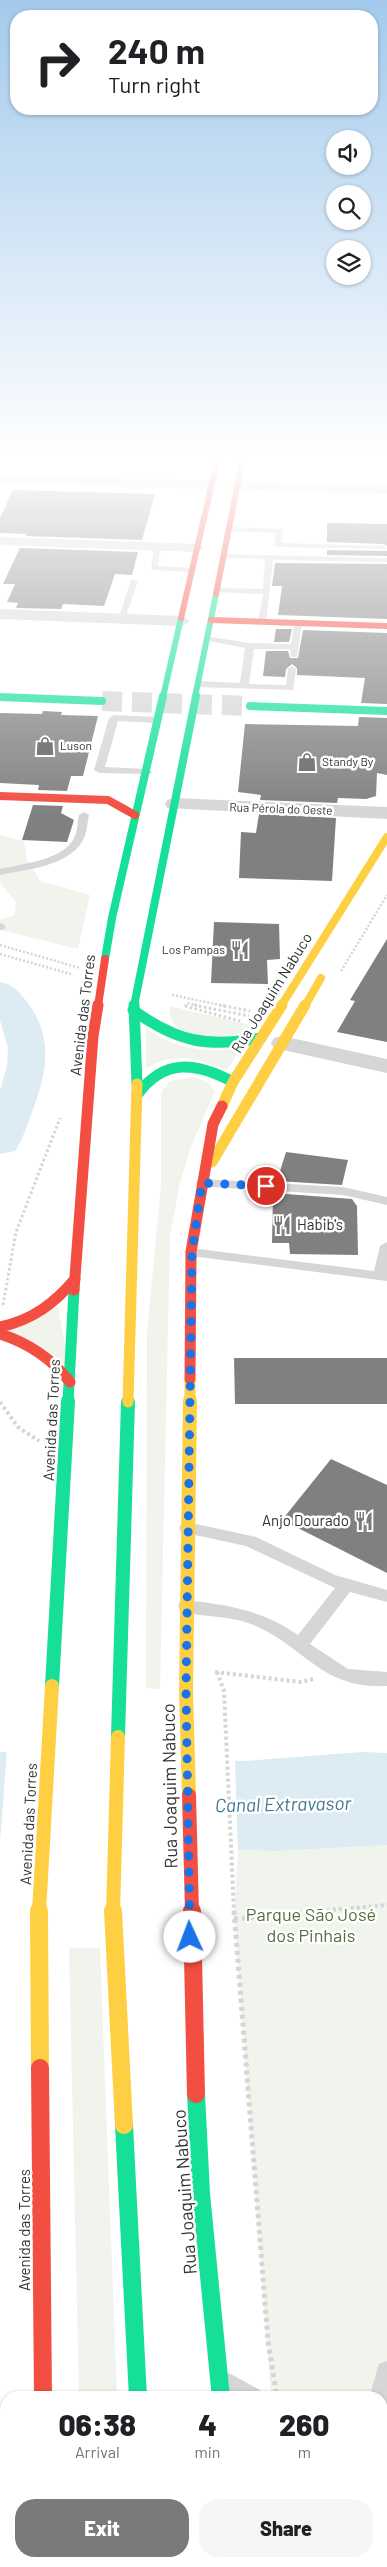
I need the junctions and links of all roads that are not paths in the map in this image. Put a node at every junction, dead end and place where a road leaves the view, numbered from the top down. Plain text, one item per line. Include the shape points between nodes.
1 (192, 577) edge
2 (220, 577) edge
3 (267, 577) edge
4 (134, 581) dead end
5 (217, 590) junction
6 (266, 592) junction
7 (0, 614) edge
8 (121, 619) junction
9 (211, 620) junction
10 (182, 621) junction
11 (262, 622) junction
12 (298, 623) junction
13 (387, 626) edge
14 (207, 638) junction
15 (250, 646) junction
16 (292, 669) dead end
17 (198, 684) junction
18 (244, 686) junction
19 (0, 697) edge
20 (102, 701) tunnel mouth
21 (250, 706) tunnel mouth
22 (387, 711) edge
23 (158, 720) junction
24 (146, 772) junction
25 (0, 796) edge
26 (174, 804) junction
27 (387, 813) edge
28 (84, 815) dead end
29 (135, 815) junction
30 (387, 837) edge
31 (0, 872) edge
32 (328, 966) dead end
33 (133, 1010) junction
34 (272, 1040) junction
35 (387, 1066) edge
36 (233, 1082) junction
37 (256, 1087) junction
38 (137, 1095) junction
39 (203, 1178) junction
40 (387, 1201) edge
41 (387, 1246) edge
42 (192, 1252) junction
43 (383, 1277) edge
44 (75, 1279) junction
45 (0, 1326) edge
46 (0, 1334) edge
47 (70, 1382) junction
48 (187, 1528) junction
49 (346, 1585) junction
50 (387, 1596) edge
51 (186, 1606) junction
52 (300, 1644) junction
53 (387, 1679) edge
54 (387, 2372) edge
55 (220, 2388) edge
56 (43, 2391) edge
57 (138, 2391) edge
58 (382, 2391) edge

1 - 10 main road, Avenida das Torres
2 - 5 main road
3 - 6 lane
4 - 8 lane
5 - 6 lane
5 - 9 main road
6 - 11 lane
7 - 8 street
8 - 10 street
9 - 11 main road
9 - 14 main road
10 - 23 main road, Avenida das Torres
11 - 12 main road
12 - 13 main road
12 - 15 lane via 295,652
14 - 15 lane
14 - 17 main road
15 - 18 lane
16 - 18 lane via 290,688
17 - 18 lane
17 - 26 main road
19 - 20 main road
21 - 22 main road
23 - 24 main road, Avenida das Torres
23 - 24 lane via 114,718 99,770
24 - 29 main road, Avenida das Torres
25 - 29 main road via 108,800
26 - 27 street, Rua Pérola do Oeste
26 - 33 main road
28 - 31 lane via 79,839 69,851 56,858
29 - 44 main road, Avenida das Torres via 98,992
30 - 34 main road, Rua Joaquim Nabuco
32 - 34 main road, Rua Joaquim Nabuco
33 - 34 main road via 156,1029 187,1041 226,1044
33 - 38 main road
34 - 35 street
34 - 36 main road, Rua Joaquim Nabuco
34 - 37 main road, Rua Joaquim Nabuco
36 - 37 main road
36 - 38 main road via 209,1069 177,1067 149,1077
36 - 39 main road, Rua Joaquim Nabuco via 213,1124
37 - 39 main road, Rua Joaquim Nabuco
38 - 57 main road via 113,1918
39 - 40 lane via 343,1191
39 - 42 main road, Rua Joaquim Nabuco
41 - 43 lane
42 - 43 lane
42 - 48 main road, Rua Joaquim Nabuco
44 - 45 main road via 49,1310 22,1322
44 - 47 main road, Avenida das Torres
46 - 47 main road via 20,1340 47,1355
47 - 56 main road, Avenida das Torres via 39,1918
48 - 49 lane via 250,1541
48 - 51 main road, Rua Joaquim Nabuco
49 - 50 lane
49 - 52 lane
51 - 52 lane via 250,1616
51 - 55 main road, Rua Joaquim Nabuco via 190,1917 200,2185
52 - 53 lane via 339,1673 374,1680
54 - 58 lane

